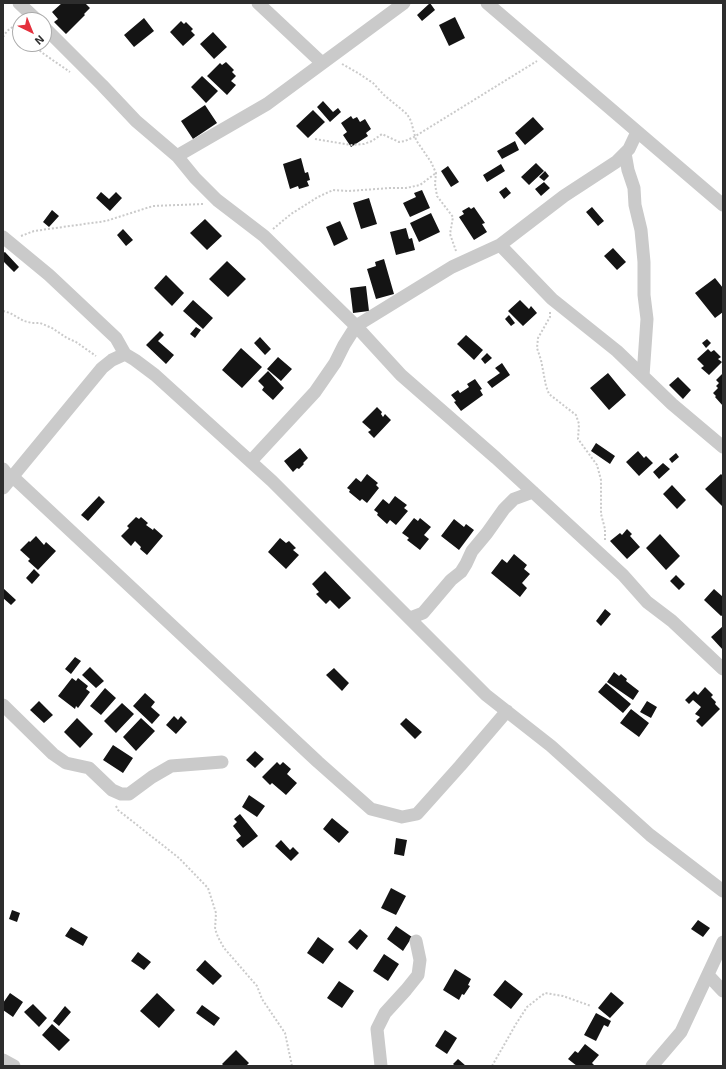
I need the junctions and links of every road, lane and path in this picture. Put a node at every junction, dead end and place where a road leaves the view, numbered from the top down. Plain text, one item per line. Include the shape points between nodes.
1 (19, 3) edge
2 (258, 3) edge
3 (404, 3) edge
4 (487, 3) edge
5 (29, 12) edge
6 (12, 27) edge
7 (52, 35) edge
8 (3, 37) edge
9 (546, 53) junction
10 (326, 60) junction
11 (637, 132) junction
12 (414, 137) junction
13 (315, 139) dead end
14 (625, 153) junction
15 (177, 156) junction
16 (436, 173) junction
17 (218, 200) junction
18 (723, 205) edge
19 (264, 236) junction
20 (6, 239) edge
21 (500, 245) junction
22 (460, 264) junction
23 (552, 299) junction
24 (3, 311) edge
25 (356, 326) junction
26 (125, 354) junction
27 (107, 364) junction
28 (643, 376) junction
29 (723, 447) edge
30 (251, 461) junction
31 (8, 478) edge
32 (532, 492) junction
33 (604, 558) junction
34 (410, 618) junction
35 (723, 669) edge
36 (3, 705) edge
37 (507, 711) junction
38 (222, 762) dead end
39 (112, 790) junction
40 (723, 891) edge
41 (416, 940) dead end
42 (723, 942) edge
43 (708, 975) junction
44 (723, 991) edge
45 (591, 1006) dead end
46 (3, 1060) edge
47 (14, 1066) edge
48 (292, 1066) edge
49 (382, 1066) edge
50 (492, 1066) edge
51 (652, 1066) edge

1 - 5 street
2 - 10 street
3 - 10 street
4 - 9 street
6 - 8 path
7 - 15 street via 136,121
9 - 11 street
9 - 12 path via 534,64
10 - 12 path via 358,73 407,114
10 - 15 street via 267,104
11 - 14 street
11 - 18 street
12 - 13 path via 399,142 382,134 364,144 351,145
12 - 16 path
14 - 21 street
14 - 28 street via 642,230 647,319
15 - 17 street
16 - 19 path via 420,185 406,188 333,190 291,214
16 - 22 path via 436,196 453,217 450,234
17 - 19 street
17 - 20 path via 206,204 153,206 106,221 34,231
19 - 25 street
20 - 26 street via 111,333
21 - 22 street
21 - 23 street
22 - 25 street
23 - 28 street via 617,351
23 - 33 path via 550,317 538,338 538,348 549,394 576,415 579,424 578,439 597,465 601,480 601,514 605,529
24 - 27 path via 24,321 52,328
25 - 30 street via 315,392
25 - 32 street via 401,375
26 - 27 street
26 - 30 street via 155,375
27 - 31 street
28 - 29 street
30 - 34 street
31 - 37 street via 371,809 402,817 417,814
32 - 33 street
32 - 34 street via 514,499 504,509 472,551 461,572 423,613
33 - 35 street via 647,602 672,621
34 - 37 street via 486,695
36 - 39 street via 53,754 66,762 89,768
37 - 40 street via 551,746 650,835
38 - 39 street via 171,766 129,794
39 - 48 path via 118,810 179,858 208,888 216,913 215,929 218,937 224,948 257,986 262,999 285,1033
41 - 49 street via 420,960 418,975 385,1014 377,1029
42 - 43 street
43 - 44 street
43 - 51 street via 681,1032
45 - 50 path via 545,992 527,1006
46 - 47 street

